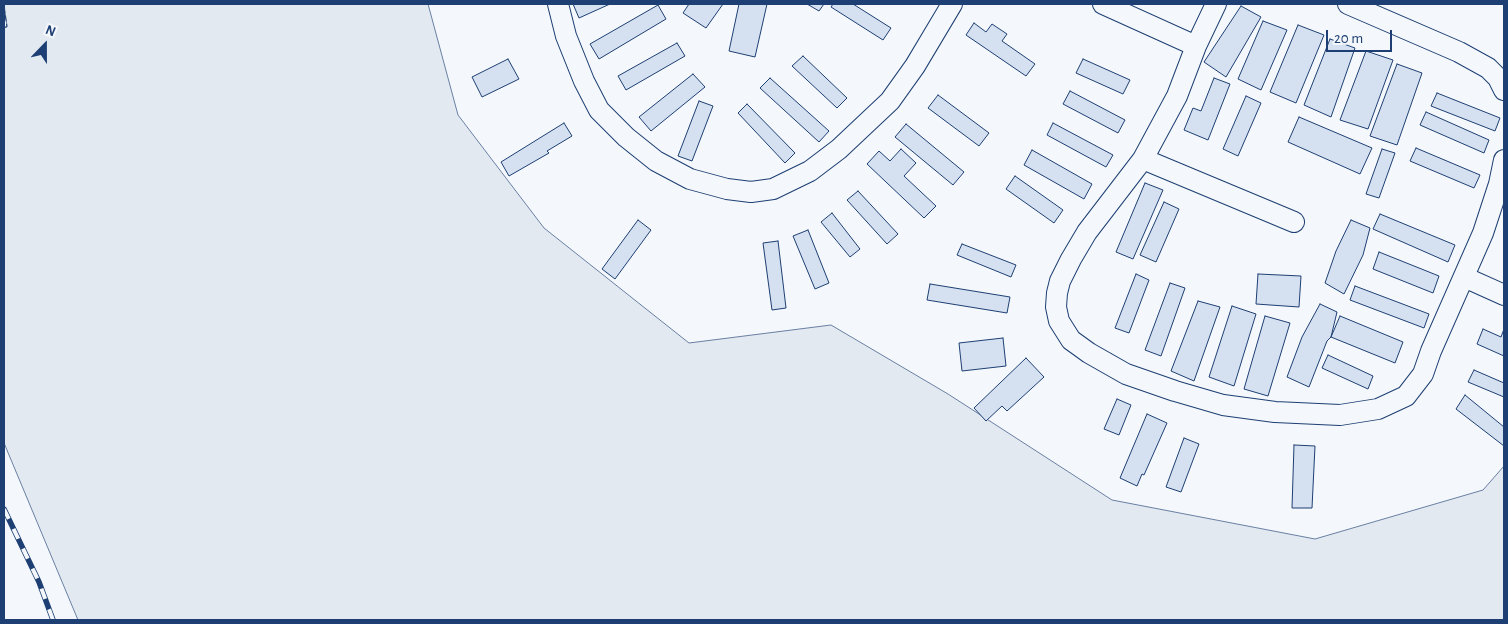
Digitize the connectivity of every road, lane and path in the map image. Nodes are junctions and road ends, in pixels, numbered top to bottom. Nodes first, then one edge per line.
1 (558, 4) edge
2 (952, 4) edge
3 (1103, 4) edge
4 (1216, 4) edge
5 (1348, 4) edge
6 (1196, 46) junction
7 (1504, 90) edge
8 (1143, 159) junction
9 (1504, 160) edge
10 (1294, 222) dead end
11 (1464, 277) junction
12 (1504, 295) edge

1 - 2 street
3 - 6 street
4 - 6 street
5 - 7 street
6 - 8 street
8 - 10 street
8 - 11 street
9 - 11 street
11 - 12 street

